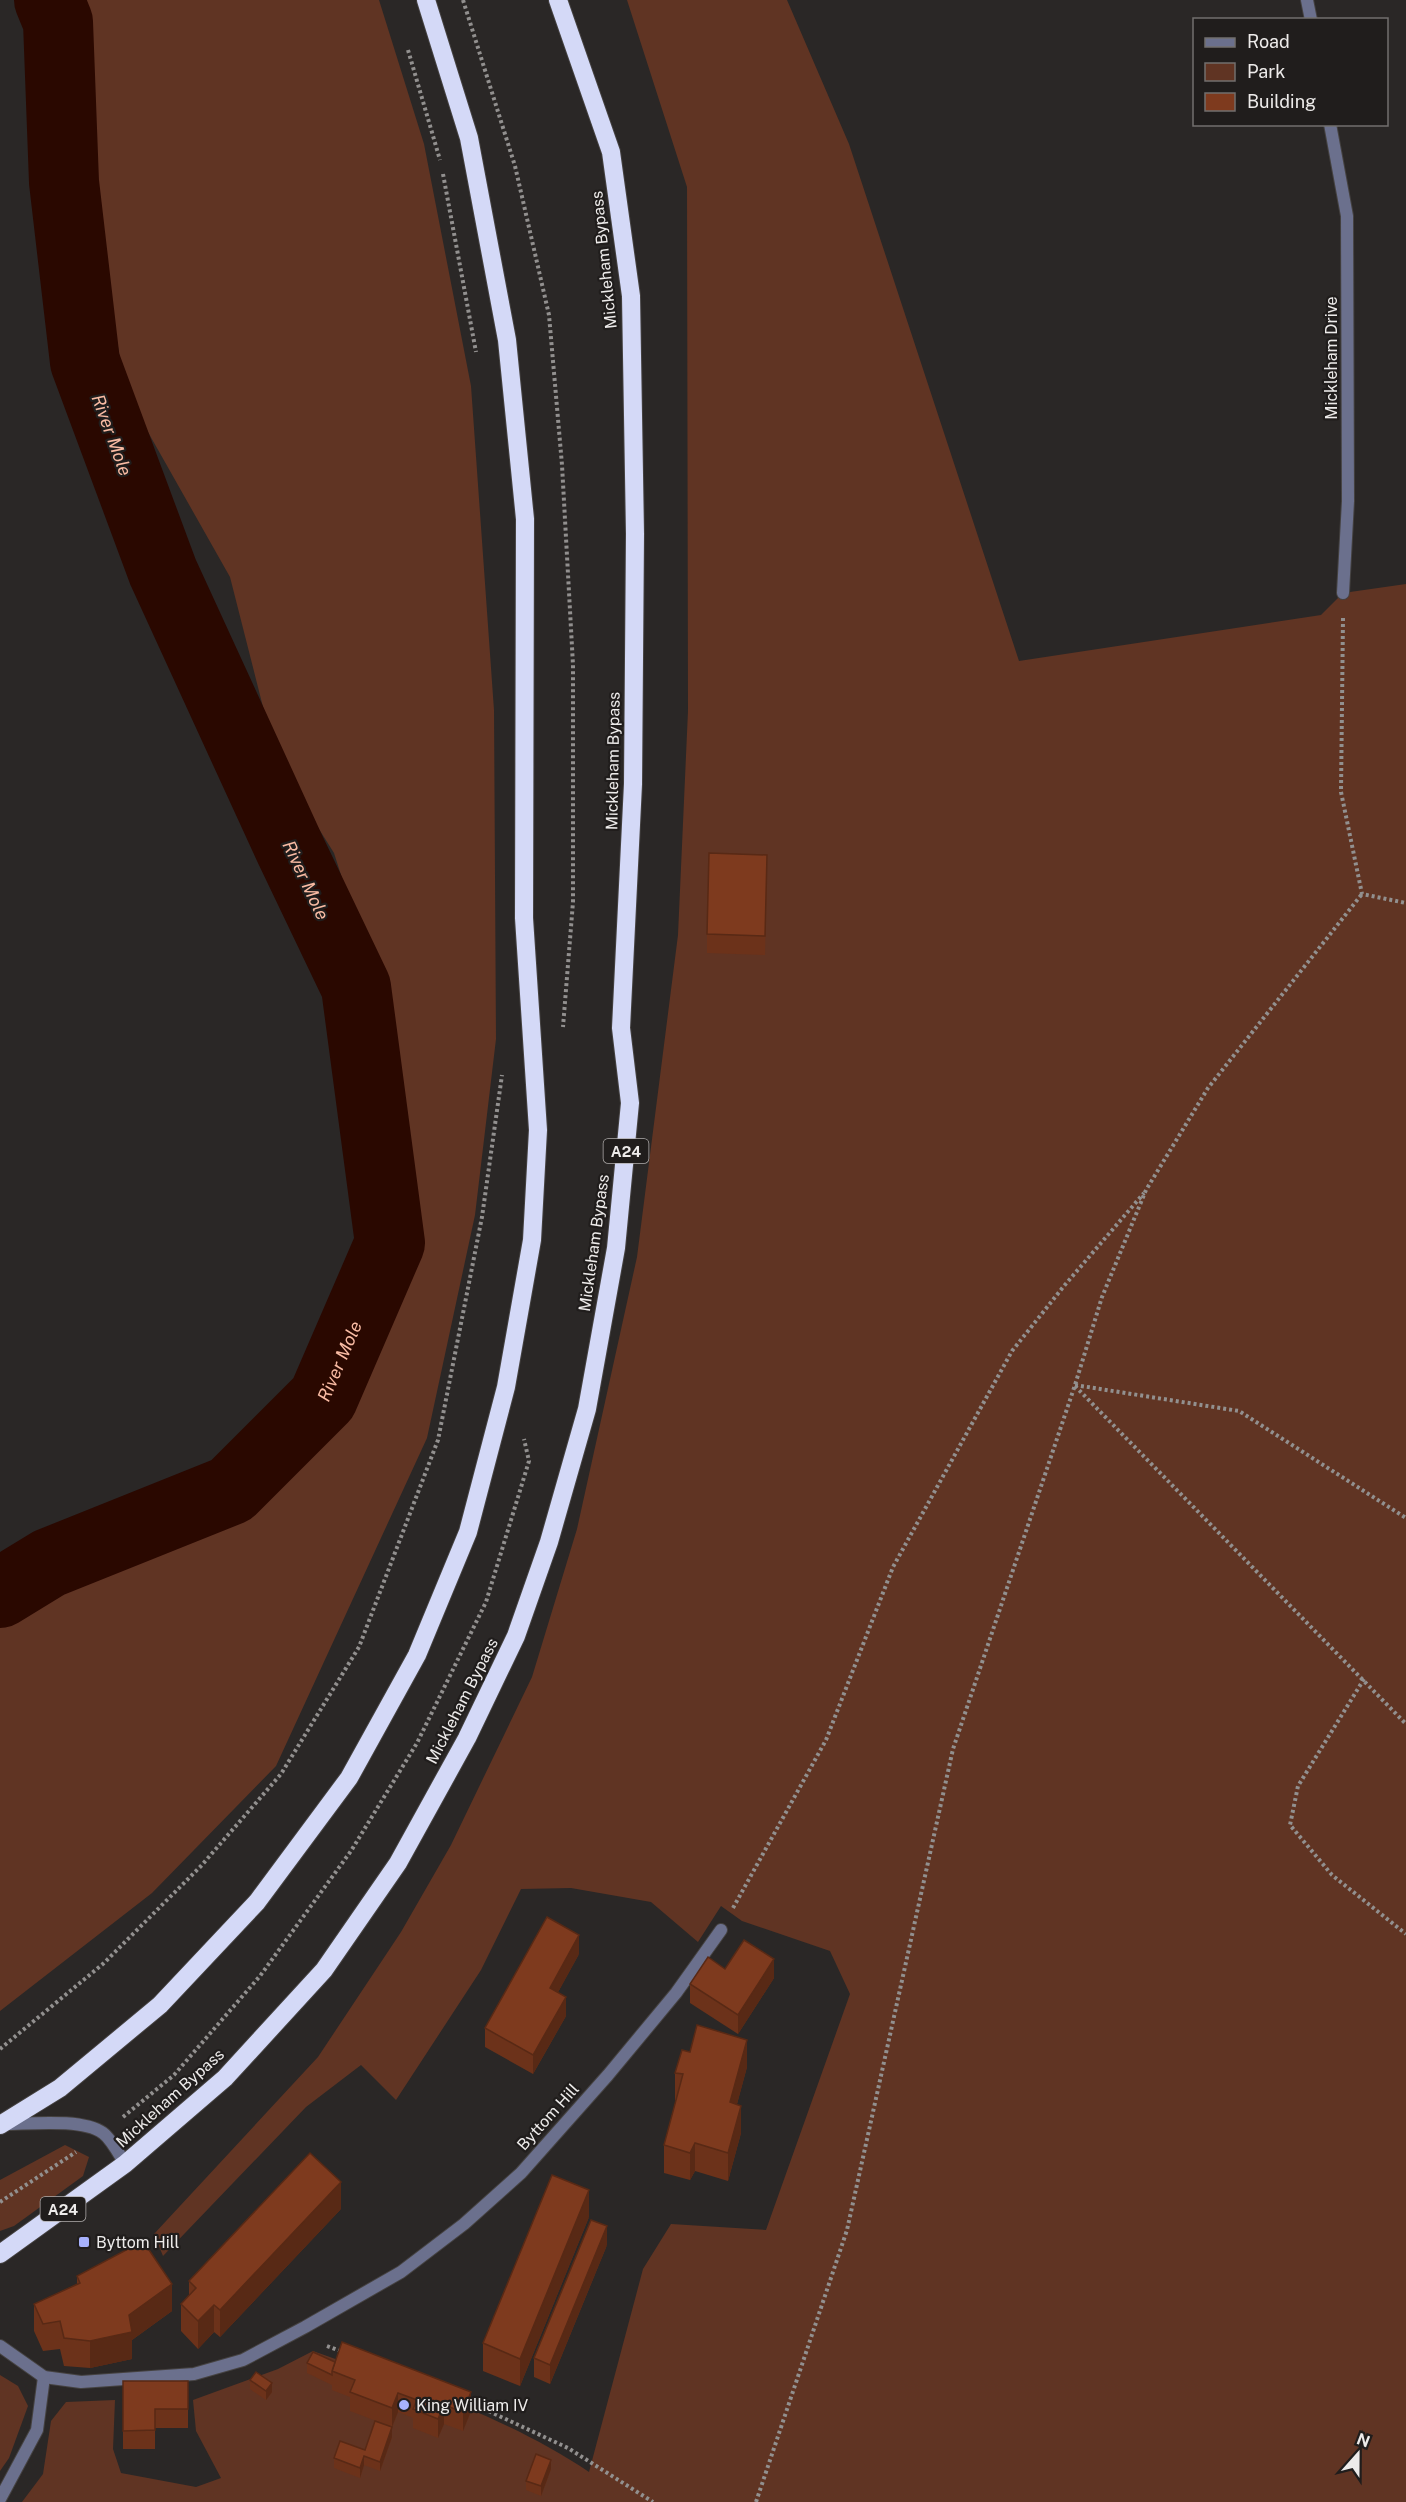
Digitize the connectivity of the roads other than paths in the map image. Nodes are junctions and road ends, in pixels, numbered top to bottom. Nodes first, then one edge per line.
1 (426, 0) edge
2 (558, 0) edge
3 (1307, 0) edge
4 (1311, 18) edge
5 (1330, 126) edge
6 (1343, 593) road end
7 (721, 1930) road end
8 (1, 2124) edge
9 (125, 2164) junction
10 (0, 2254) edge
11 (0, 2346) edge
12 (44, 2377) junction
13 (0, 2499) edge

1 - 8 highway
2 - 9 highway, Mickleham Bypass / A24
3 - 4 street
5 - 6 street, Mickleham Drive
7 - 12 street, Byttom Hill
8 - 9 street
9 - 10 highway, Mickleham Bypass / A24
11 - 12 street, Byttom Hill
12 - 13 street

